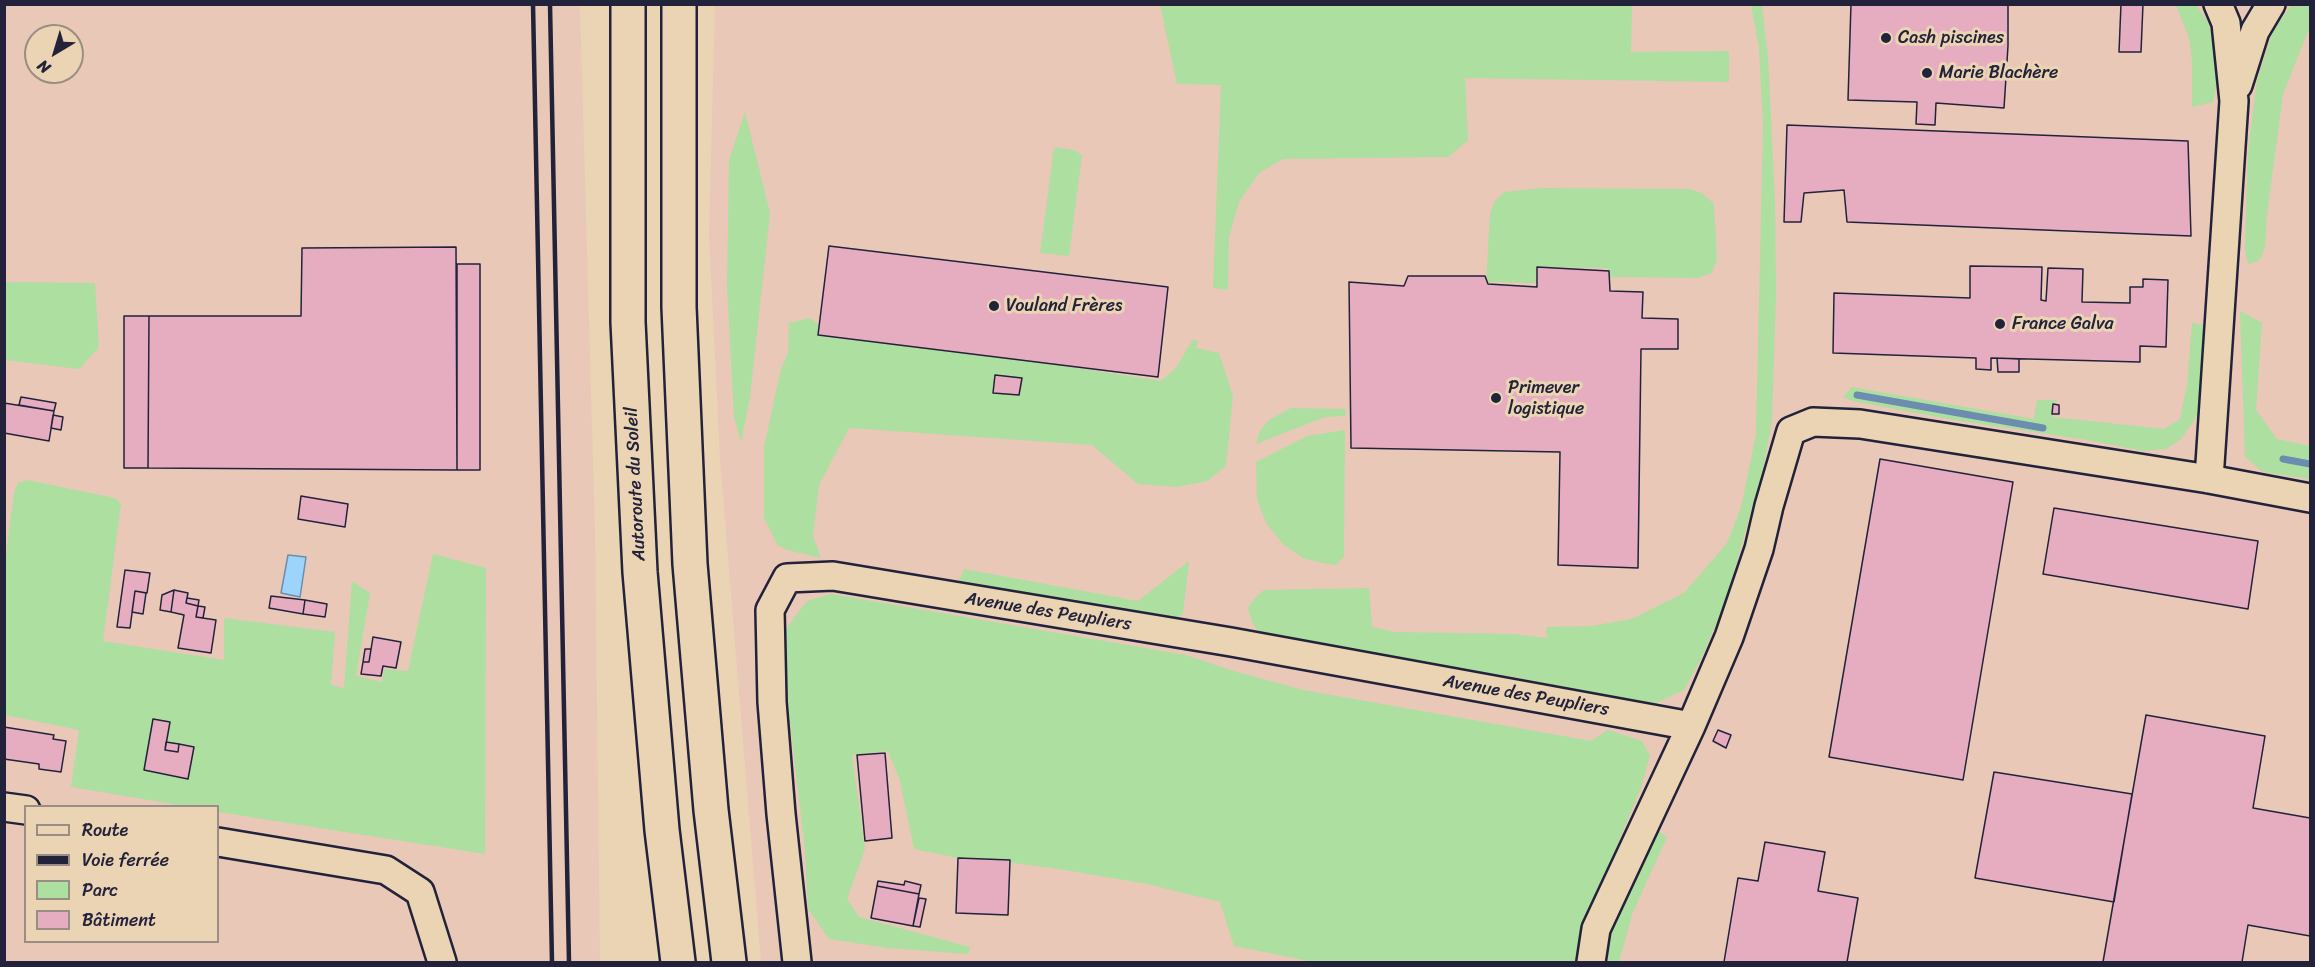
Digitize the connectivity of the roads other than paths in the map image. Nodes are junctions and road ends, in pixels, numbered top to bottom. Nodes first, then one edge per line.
1 (628, 4) edge
2 (679, 4) edge
3 (2218, 4) edge
4 (2271, 4) edge
5 (2234, 101) junction
6 (2209, 479) junction
7 (2310, 498) edge
8 (1691, 726) junction
9 (4, 807) edge
10 (24, 810) edge
11 (219, 842) edge
12 (442, 963) edge
13 (678, 963) edge
14 (729, 963) edge
15 (797, 963) edge
16 (1591, 963) edge

1 - 13 highway, Autoroute du Soleil
2 - 14 highway
3 - 5 street
4 - 5 street
5 - 6 street
6 - 7 street
6 - 8 street
8 - 15 street, Avenue des Peupliers
8 - 16 street
9 - 10 street
11 - 12 street

